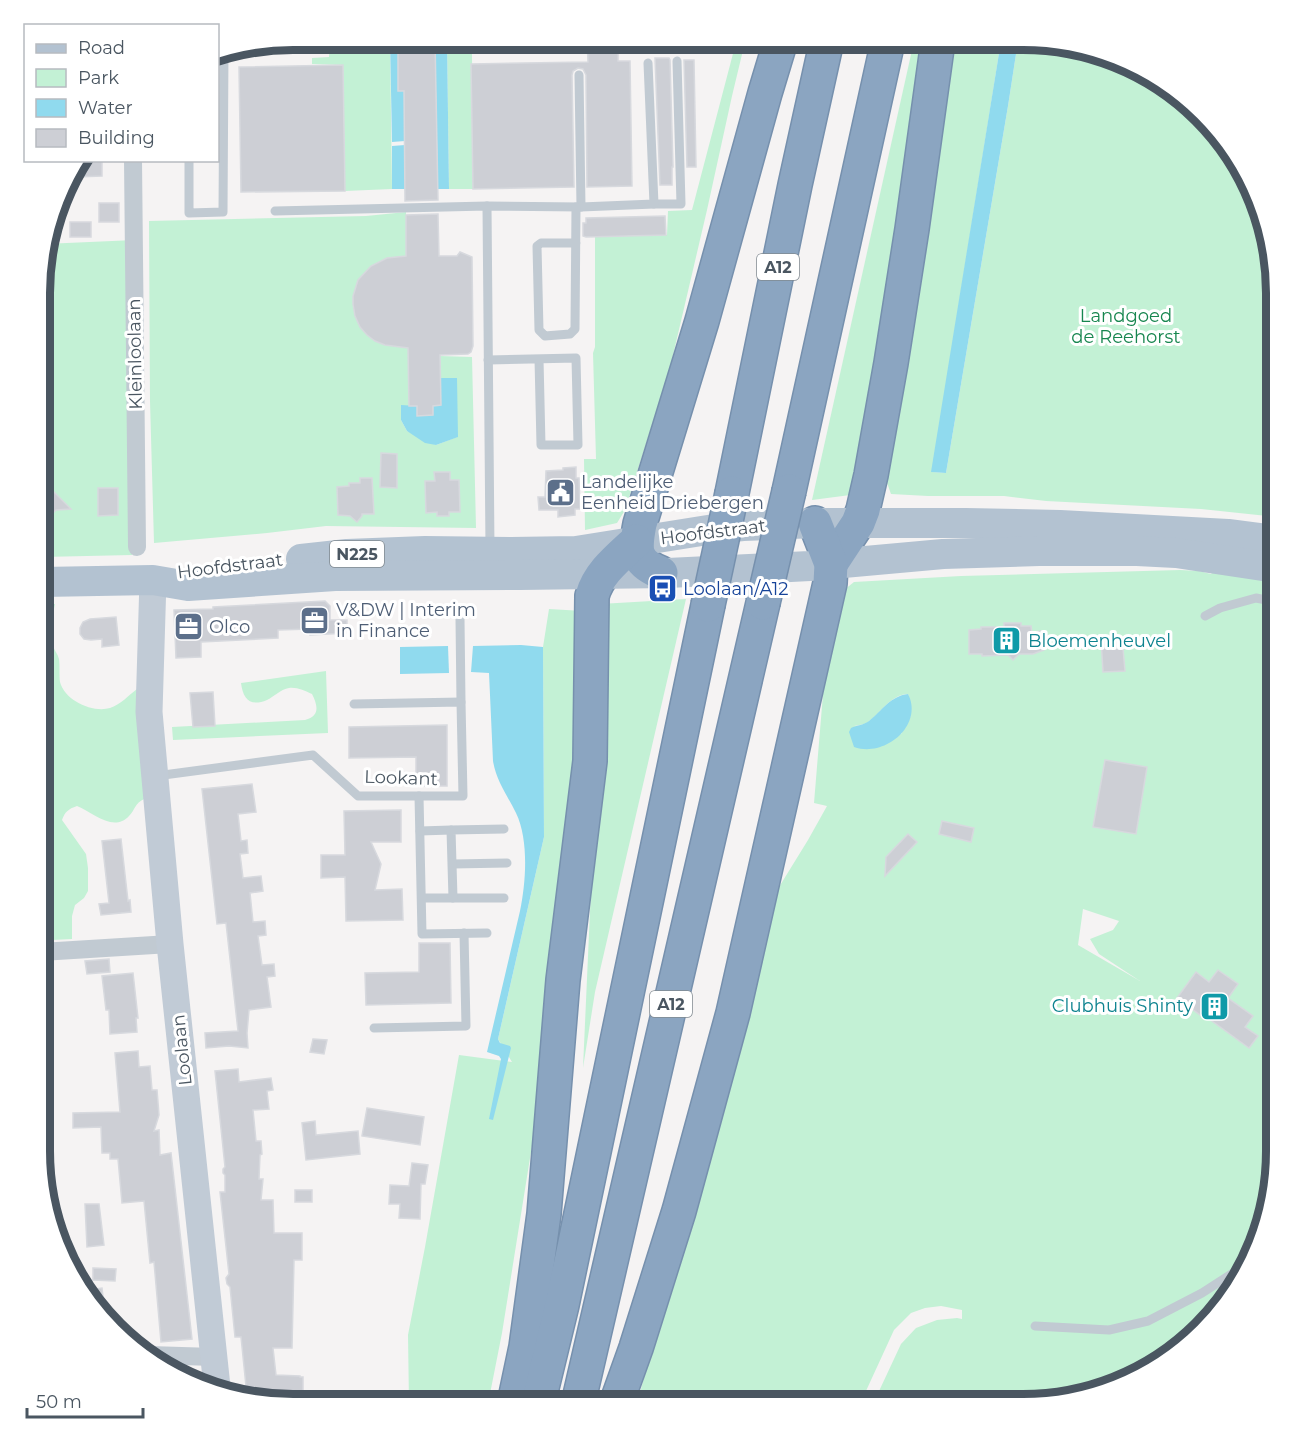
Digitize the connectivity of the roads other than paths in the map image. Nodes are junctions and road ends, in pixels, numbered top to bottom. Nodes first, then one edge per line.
1 (778, 50) edge
2 (825, 50) edge
3 (886, 50) edge
4 (937, 50) edge
5 (224, 60) edge
6 (677, 61) dead end
7 (648, 63) dead end
8 (579, 75) dead end
9 (133, 162) edge
10 (189, 162) edge
11 (654, 204) junction
12 (487, 206) junction
13 (579, 207) junction
14 (275, 211) dead end
15 (576, 243) junction
16 (539, 359) junction
17 (488, 360) junction
18 (815, 523) junction
19 (858, 523) junction
20 (1266, 539) edge
21 (636, 541) junction
22 (137, 547) dead end
23 (490, 564) junction
24 (831, 564) junction
25 (1266, 566) edge
26 (661, 573) junction
27 (144, 580) junction
28 (50, 582) edge
29 (593, 582) junction
30 (1266, 600) edge
31 (1205, 616) dead end
32 (460, 619) dead end
33 (461, 702) junction
34 (354, 704) dead end
35 (154, 777) junction
36 (419, 796) junction
37 (504, 829) dead end
38 (451, 830) junction
39 (420, 831) junction
40 (507, 862) dead end
41 (453, 864) junction
42 (422, 898) junction
43 (453, 898) junction
44 (504, 898) dead end
45 (464, 933) junction
46 (487, 933) dead end
47 (170, 944) junction
48 (50, 951) edge
49 (374, 1028) dead end
50 (1234, 1272) edge
51 (1035, 1326) dead end
52 (161, 1355) edge
53 (214, 1357) junction
54 (217, 1382) edge
55 (516, 1394) edge
56 (540, 1394) edge
57 (580, 1394) edge
58 (620, 1394) edge

1 - 21 highway
2 - 56 highway, A12, bridge
3 - 57 highway, A12, bridge
4 - 19 highway
5 - 10 lane
6 - 11 lane
7 - 11 lane
8 - 13 lane
9 - 22 street, Kleinloolaan
11 - 13 lane
12 - 13 lane
12 - 14 lane
12 - 17 lane
13 - 15 lane
15 - 15 lane
16 - 16 lane
16 - 17 lane
17 - 23 lane
18 - 19 main road, Hoofdstraat / N225
18 - 21 main road, Hoofdstraat / N225
18 - 24 highway
19 - 20 main road, Hoofdstraat
19 - 24 highway
21 - 23 main road, Hoofdstraat / N225
21 - 26 highway
21 - 29 highway
23 - 27 main road, Hoofdstraat / N225
23 - 29 main road, Hoofdstraat / N225
24 - 25 main road, Hoofdstraat
24 - 26 main road, Hoofdstraat / N225
24 - 58 highway
26 - 29 main road, Hoofdstraat / N225
27 - 28 main road, Hoofdstraat / N225
27 - 35 street, Loolaan
29 - 55 highway
30 - 31 lane
32 - 33 lane
33 - 34 lane
33 - 36 lane, Lookant
35 - 36 lane, Lookant
35 - 47 street, Loolaan
36 - 39 lane
37 - 38 lane
38 - 39 lane
38 - 41 lane
39 - 42 lane
40 - 41 lane
41 - 43 lane
42 - 43 lane
42 - 45 lane
43 - 44 lane
45 - 46 lane
45 - 49 lane
47 - 48 street
47 - 53 street, Loolaan
50 - 51 lane
52 - 53 street
53 - 54 street, Loolaan

